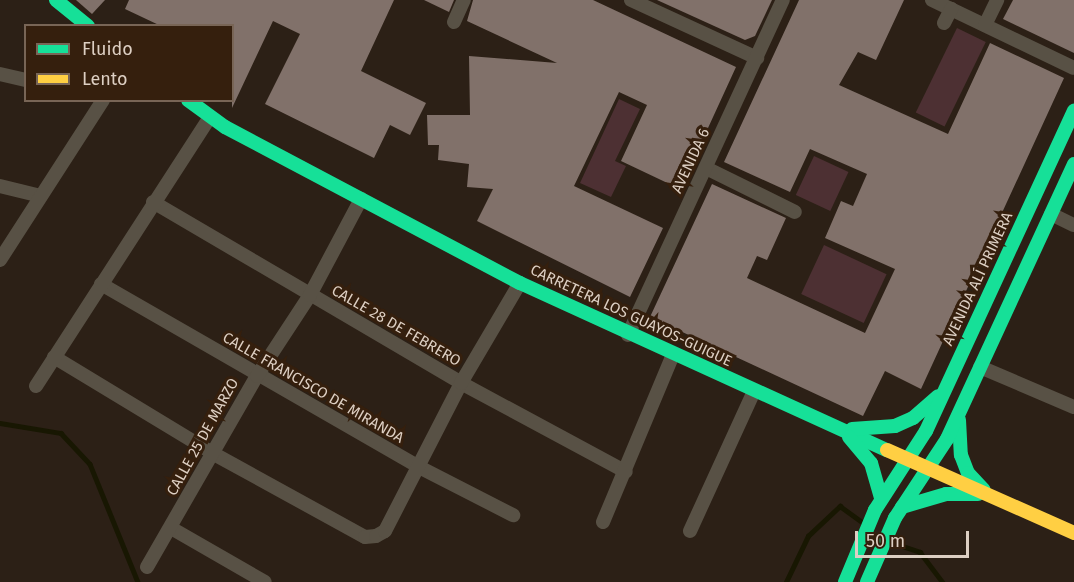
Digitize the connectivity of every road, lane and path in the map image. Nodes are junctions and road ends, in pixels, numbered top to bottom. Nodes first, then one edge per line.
1 (56, 0) edge
2 (464, 0) edge
3 (631, 0) edge
4 (783, 0) edge
5 (932, 0) edge
6 (997, 0) edge
7 (951, 9) junction
8 (454, 22) dead end
9 (944, 23) dead end
10 (86, 24) edge
11 (985, 26) junction
12 (757, 58) junction
13 (1074, 68) edge
14 (0, 74) edge
15 (24, 80) edge
16 (102, 102) edge
17 (191, 102) edge
18 (1074, 111) edge
19 (210, 117) junction
20 (1074, 164) edge
21 (706, 168) junction
22 (0, 186) edge
23 (41, 196) junction
24 (361, 199) junction
25 (153, 202) junction
26 (795, 212) dead end
27 (1051, 214) junction
28 (1074, 225) edge
29 (0, 260) edge
30 (520, 283) junction
31 (101, 284) junction
32 (310, 295) junction
33 (628, 335) junction
34 (673, 355) junction
35 (54, 357) junction
36 (980, 367) junction
37 (257, 376) junction
38 (461, 383) junction
39 (947, 385) junction
40 (36, 386) dead end
41 (754, 391) junction
42 (962, 407) junction
43 (1074, 407) edge
44 (837, 428) junction
45 (214, 454) junction
46 (906, 458) junction
47 (419, 467) junction
48 (931, 469) junction
49 (626, 472) junction
50 (988, 495) junction
51 (878, 505) junction
52 (898, 512) junction
53 (513, 515) dead end
54 (603, 522) dead end
55 (171, 528) junction
56 (690, 531) dead end
57 (1074, 533) edge
58 (147, 567) dead end
59 (265, 582) edge
60 (845, 582) edge
61 (867, 582) edge

1 - 10 main road
2 - 8 street
3 - 12 street
4 - 12 street, AVENIDA 6
5 - 7 street
6 - 11 street
7 - 9 street
7 - 11 street
11 - 13 street
12 - 21 street, AVENIDA 6
14 - 15 street
16 - 23 street
17 - 19 main road, CARRETERA LOS GUAYOS-GUIGUE
18 - 39 main road, AVENIDA ALÍ PRIMERA
19 - 24 main road, CARRETERA LOS GUAYOS-GUIGUE
19 - 25 street
20 - 27 main road
21 - 26 street
21 - 33 street, AVENIDA 6
22 - 23 street
23 - 29 street
24 - 30 main road, CARRETERA LOS GUAYOS-GUIGUE
24 - 32 street, CALLE 25 DE MARZO
25 - 31 street
25 - 32 street, CALLE 28 DE FEBRERO
27 - 28 street
27 - 36 main road
30 - 33 main road, CARRETERA LOS GUAYOS-GUIGUE
30 - 38 street
31 - 35 street
31 - 37 street, CALLE FRANCISCO DE MIRANDA
32 - 37 street, CALLE 25 DE MARZO
32 - 38 street, CALLE 28 DE FEBRERO
33 - 34 main road, CARRETERA LOS GUAYOS-GUIGUE
34 - 41 main road, CARRETERA LOS GUAYOS-GUIGUE
34 - 49 street
35 - 40 street
35 - 45 street
36 - 42 main road
36 - 43 street
37 - 45 street, CALLE 25 DE MARZO
37 - 47 street, CALLE FRANCISCO DE MIRANDA
38 - 47 street
38 - 49 street, CALLE 28 DE FEBRERO
39 - 44 main road
39 - 46 main road, AVENIDA ALÍ PRIMERA
41 - 44 main road, CARRETERA LOS GUAYOS-GUIGUE
41 - 56 street
42 - 48 main road
42 - 50 main road
44 - 46 main road, CARRETERA LOS GUAYOS-GUIGUE
44 - 51 main road
45 - 47 street
45 - 55 street, CALLE 25 DE MARZO
46 - 48 main road, CARRETERA LOS GUAYOS-GUIGUE
46 - 51 main road, AVENIDA ALÍ PRIMERA
47 - 53 street, CALLE FRANCISCO DE MIRANDA
48 - 50 main road, CARRETERA LOS GUAYOS-GUIGUE
48 - 52 main road
49 - 54 street
50 - 52 main road
50 - 57 main road, CARRETERA LOS GUAYOS-GUIGUE
51 - 60 main road, AVENIDA ALÍ PRIMERA
52 - 61 main road
55 - 58 street, CALLE 25 DE MARZO
55 - 59 street

